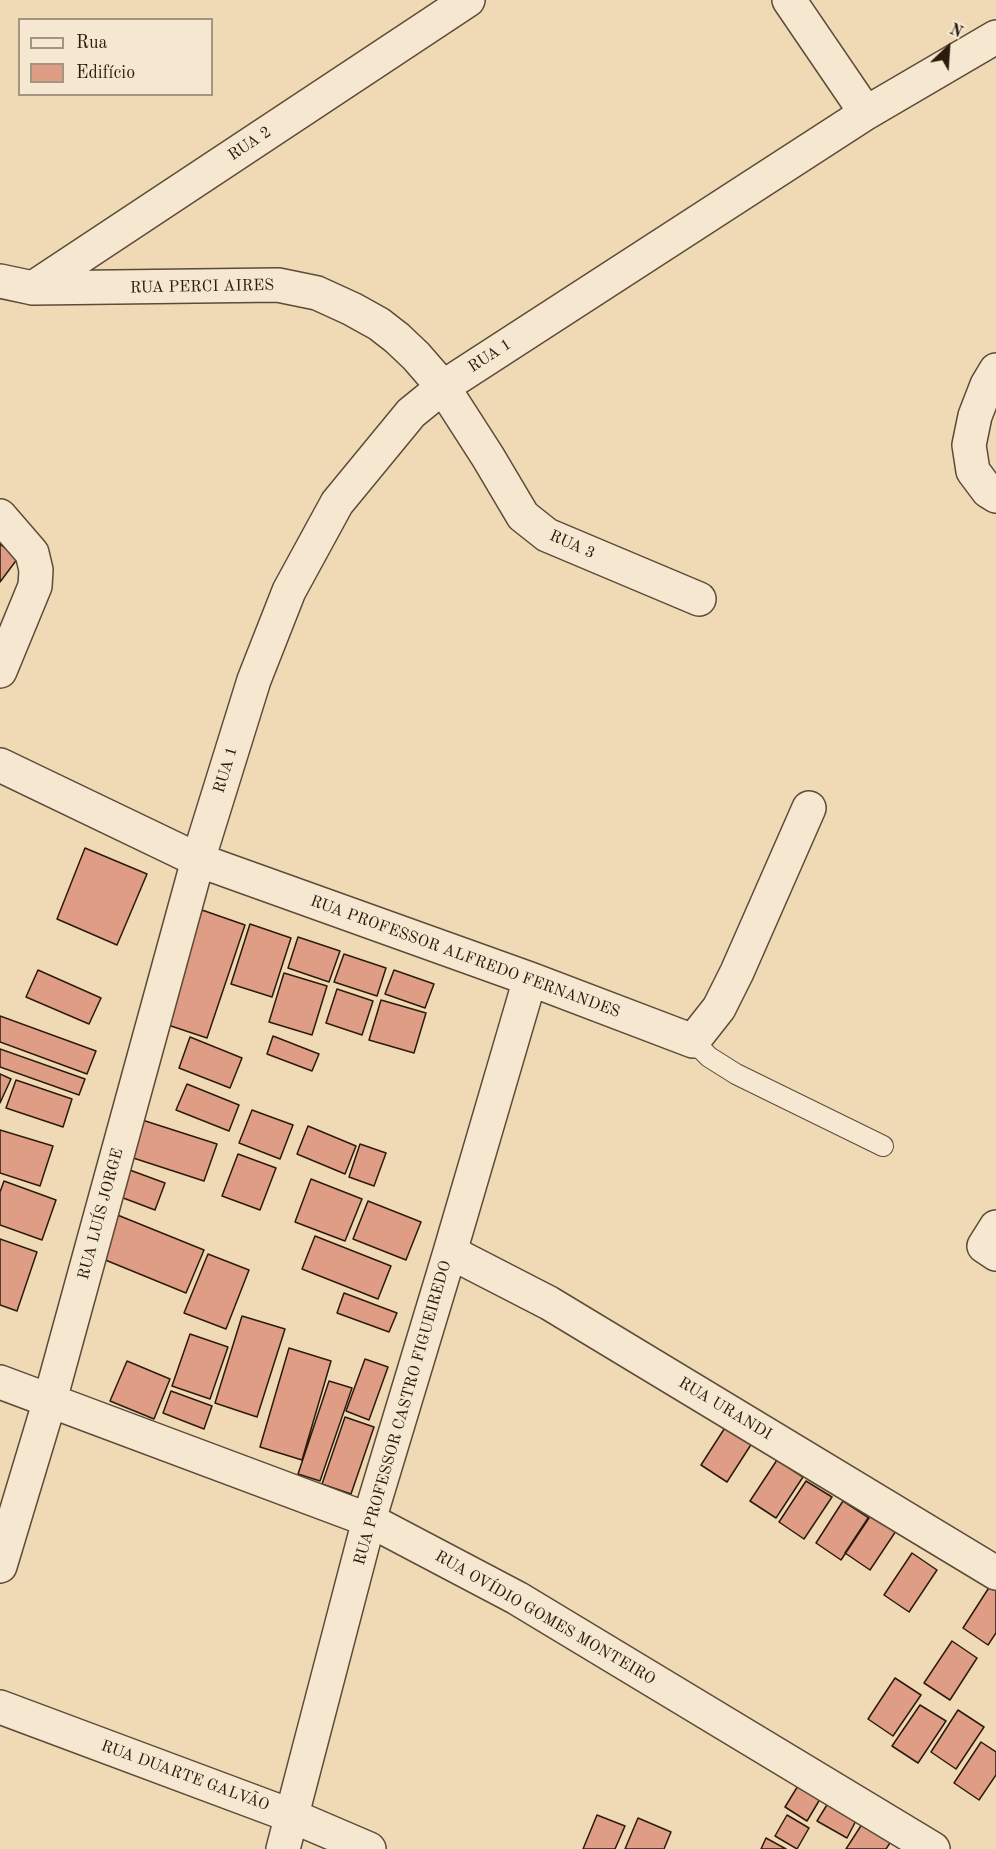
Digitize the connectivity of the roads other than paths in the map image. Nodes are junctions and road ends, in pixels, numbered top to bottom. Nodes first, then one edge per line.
1 (468, 0) edge
2 (789, 0) edge
3 (996, 37) edge
4 (866, 113) junction
5 (0, 281) edge
6 (33, 288) junction
7 (996, 370) edge
8 (442, 387) junction
9 (996, 495) edge
10 (0, 516) edge
11 (699, 599) dead end
12 (0, 671) edge
13 (0, 765) edge
14 (809, 808) dead end
15 (198, 860) junction
16 (530, 979) junction
17 (693, 1041) junction
18 (883, 1146) dead end
19 (996, 1227) edge
20 (450, 1252) junction
21 (996, 1254) edge
22 (0, 1382) edge
23 (50, 1401) junction
24 (369, 1520) junction
25 (0, 1566) edge
26 (996, 1573) edge
27 (0, 1707) edge
28 (292, 1816) junction
29 (283, 1849) edge
30 (369, 1849) edge
31 (933, 1849) edge

1 - 6 street, RUA 2
2 - 4 street
3 - 4 street, RUA 1
4 - 8 street, RUA 1
5 - 6 street, RUA PERCI AIRES
6 - 8 street, RUA PERCI AIRES
7 - 9 street
8 - 11 street, RUA 3
8 - 15 street, RUA 1
10 - 12 street
13 - 15 street, RUA PROFESSOR ALFREDO FERNANDES
14 - 17 street
15 - 16 street, RUA PROFESSOR ALFREDO FERNANDES
15 - 23 street, RUA LUÍS JORGE
16 - 17 street, RUA PROFESSOR ALFREDO FERNANDES
16 - 20 street, RUA PROFESSOR CASTRO FIGUEIREDO
17 - 18 lane
19 - 21 street
20 - 24 street, RUA PROFESSOR CASTRO FIGUEIREDO
20 - 26 street, RUA URANDI
22 - 23 street, RUA OVÍDIO GOMES MONTEIRO
23 - 24 street, RUA OVÍDIO GOMES MONTEIRO
23 - 25 street, RUA LUÍS JORGE
24 - 28 street, RUA PROFESSOR CASTRO FIGUEIREDO
24 - 31 street, RUA OVÍDIO GOMES MONTEIRO
27 - 28 street, RUA DUARTE GALVÃO
28 - 29 street, RUA PROFESSOR CASTRO FIGUEIREDO
28 - 30 street, RUA DUARTE GALVÃO

